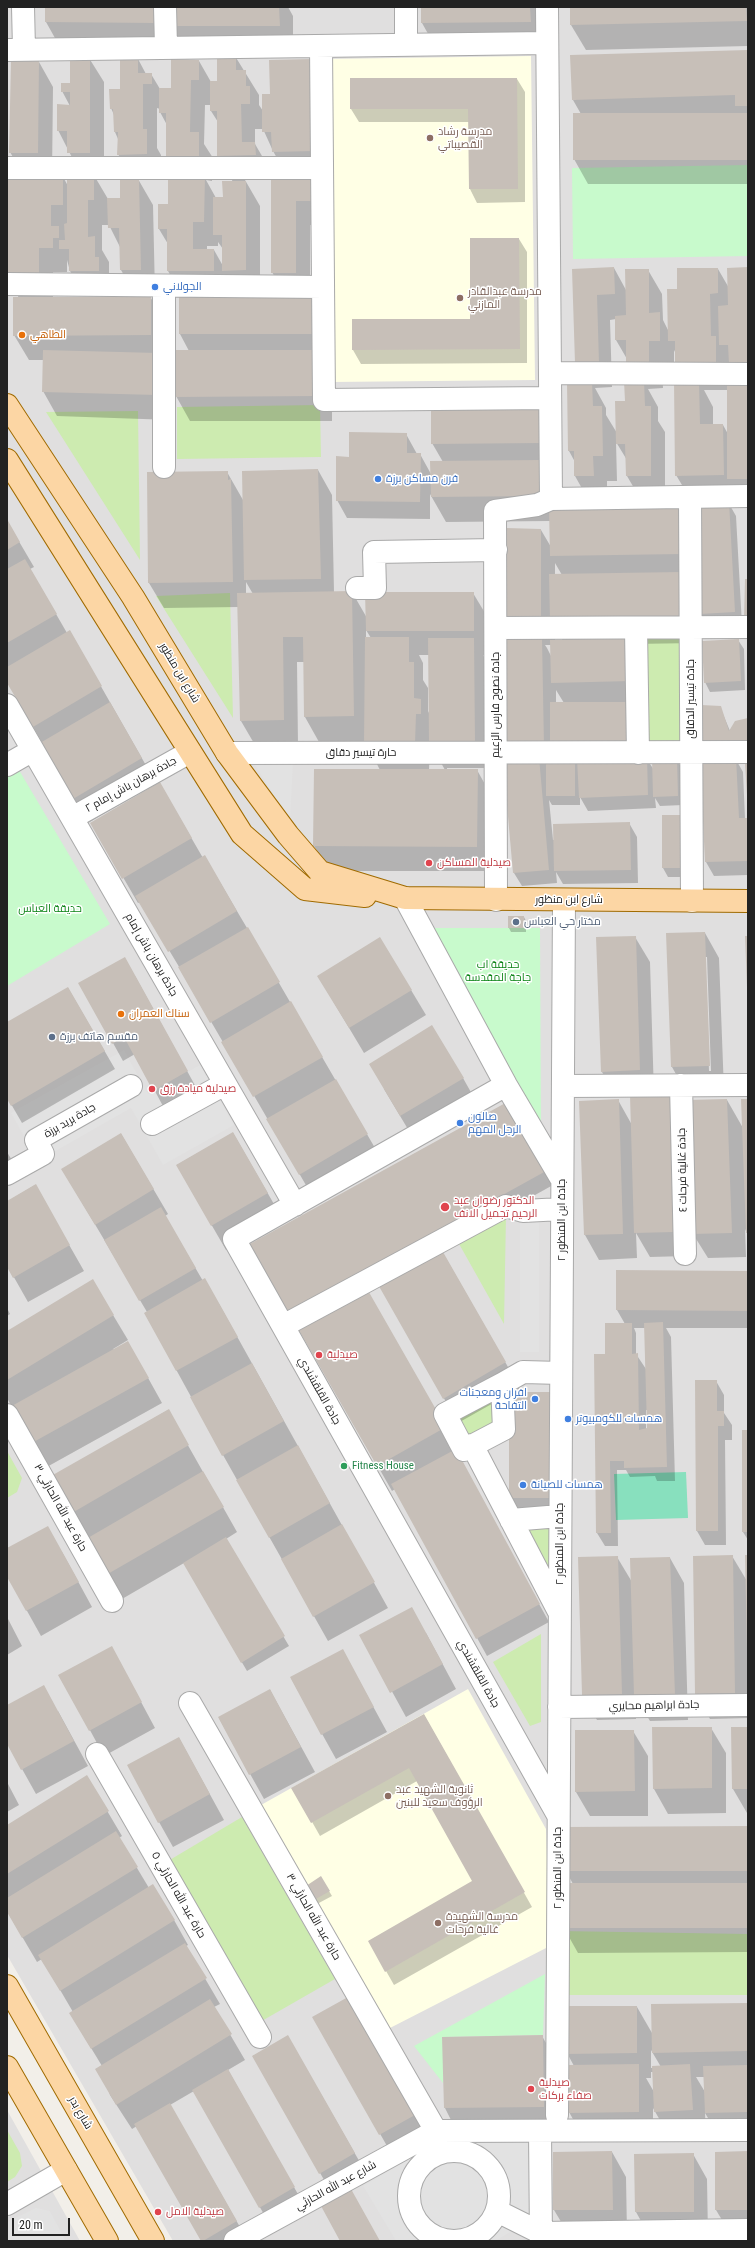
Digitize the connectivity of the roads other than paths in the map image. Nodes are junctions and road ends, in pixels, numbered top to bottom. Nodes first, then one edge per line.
1 (23, 7) edge
2 (166, 7) edge
3 (406, 7) edge
4 (547, 7) edge
5 (547, 43) junction
6 (406, 45) junction
7 (321, 46) junction
8 (166, 48) junction
9 (15, 49) edge
10 (7, 168) edge
11 (322, 168) junction
12 (7, 284) edge
13 (164, 286) junction
14 (323, 287) junction
15 (550, 373) junction
16 (748, 374) edge
17 (550, 398) junction
18 (7, 405) edge
19 (7, 460) edge
20 (164, 467) dead end
21 (748, 496) edge
22 (690, 497) junction
23 (551, 499) junction
24 (496, 550) junction
25 (357, 588) dead end
26 (748, 627) edge
27 (496, 628) junction
28 (636, 629) junction
29 (691, 629) junction
30 (7, 705) edge
31 (33, 750) junction
32 (190, 752) junction
33 (638, 752) junction
34 (691, 752) junction
35 (748, 752) edge
36 (227, 753) junction
37 (496, 753) junction
38 (7, 765) edge
39 (72, 818) junction
40 (398, 896) junction
41 (496, 900) junction
42 (564, 900) junction
43 (692, 901) junction
44 (748, 901) edge
45 (225, 1084) junction
46 (506, 1085) junction
47 (681, 1085) junction
48 (748, 1085) edge
49 (131, 1086) dead end
50 (563, 1086) junction
51 (152, 1124) dead end
52 (7, 1174) edge
53 (562, 1181) junction
54 (295, 1205) junction
55 (562, 1209) junction
56 (685, 1254) dead end
57 (283, 1326) junction
58 (561, 1373) junction
59 (502, 1384) junction
60 (7, 1415) edge
61 (472, 1445) junction
62 (560, 1516) junction
63 (511, 1520) junction
64 (112, 1601) dead end
65 (560, 1613) junction
66 (190, 1703) dead end
67 (748, 1705) edge
68 (559, 1707) junction
69 (97, 1754) dead end
70 (559, 1816) junction
71 (7, 1986) edge
72 (260, 2037) dead end
73 (7, 2066) edge
74 (557, 2115) dead end
75 (540, 2130) junction
76 (748, 2130) edge
77 (436, 2131) junction
78 (440, 2152) junction
79 (66, 2170) junction
80 (7, 2204) edge
81 (498, 2211) junction
82 (748, 2230) edge
83 (633, 2236) edge
84 (701, 2236) edge
85 (541, 2237) edge
86 (434, 2239) edge
87 (107, 2241) edge
88 (153, 2241) edge
89 (235, 2241) edge

1 - 9 street
2 - 8 street
3 - 6 street
4 - 5 street
5 - 6 street
5 - 15 street
6 - 7 street
7 - 8 street
7 - 11 street
8 - 9 street
10 - 11 street
11 - 14 street
12 - 13 street
13 - 14 street
13 - 20 street
14 - 17 street
15 - 16 street
15 - 17 street
17 - 23 street
18 - 36 main road, شارع ابن منظور
19 - 32 main road, شارع ابن منظور
21 - 22 street
22 - 23 street
22 - 29 street, جادة تيسير الدقاق
23 - 24 street, جادة نصوح فارس الزعيم
24 - 25 street
24 - 27 street, جادة نصوح فارس الزعيم
26 - 29 street
27 - 28 street
27 - 37 street, جادة نصوح فارس الزعيم
28 - 29 street
28 - 33 street
29 - 34 street, جادة تيسير الدقاق
30 - 31 street, جادة برهان باش إمام
31 - 38 street
31 - 39 street, جادة برهان باش إمام
32 - 39 street, جادة برهان باش إمام ٢
32 - 40 main road, شارع ابن منظور
33 - 34 street, حارة تيسير دقاق
33 - 37 street, حارة تيسير دقاق
34 - 35 street, حارة تيسير دقاق
34 - 43 street, جادة تيسير الدقاق
36 - 37 street, حارة تيسير دقاق
36 - 40 main road, شارع ابن منظور
37 - 41 street, جادة نصوح فارس الزعيم
39 - 45 street, جادة برهان باش إمام
40 - 41 main road, شارع ابن منظور
40 - 46 street
41 - 42 main road, شارع ابن منظور
42 - 43 main road, شارع ابن منظور
42 - 50 street, جادة ابن المنظور ٢
43 - 44 main road, شارع ابن منظور
45 - 51 street
45 - 54 street, جادة برهان باش إمام
46 - 53 street
46 - 54 street, جادة القلقشندي
47 - 48 street
47 - 50 street
47 - 56 street, جادة غالية فرحات ٤
49 - 52 street, جادة بريد برزة
50 - 53 street, جادة ابن المنظور ٢
53 - 55 street, جادة ابن المنظور ٢
54 - 57 street, جادة القلقشندي
55 - 57 street
55 - 58 street, جادة ابن المنظور ٢
57 - 70 street, جادة القلقشندي
58 - 59 street
58 - 62 street, جادة ابن المنظور ٢
59 - 61 street
59 - 61 street
60 - 64 street, حارة عبد الله الحارثي ٣
61 - 63 street
62 - 63 street
62 - 65 street, جادة ابن المنظور ٢
63 - 65 street
65 - 68 street, جادة ابن المنظور ٢
66 - 77 street, حارة عبد الله الحارثي ٣
67 - 68 street, جادة ابراهيم محايري
68 - 70 street, جادة ابن المنظور ٢
69 - 72 street, حارة عبد الله الحارثي ٥
70 - 74 street, جادة ابن المنظور ٢
71 - 88 main road, شارع بدر
73 - 79 main road
75 - 76 street
75 - 77 street
75 - 85 street
77 - 78 street, حارة عبد الله الحارثي ٣
77 - 89 street, شارع عبد الله الحارثي
78 - 81 street
78 - 86 street
79 - 80 street
79 - 87 main road
81 - 85 street
81 - 86 street
82 - 84 street
83 - 84 street
83 - 85 street

